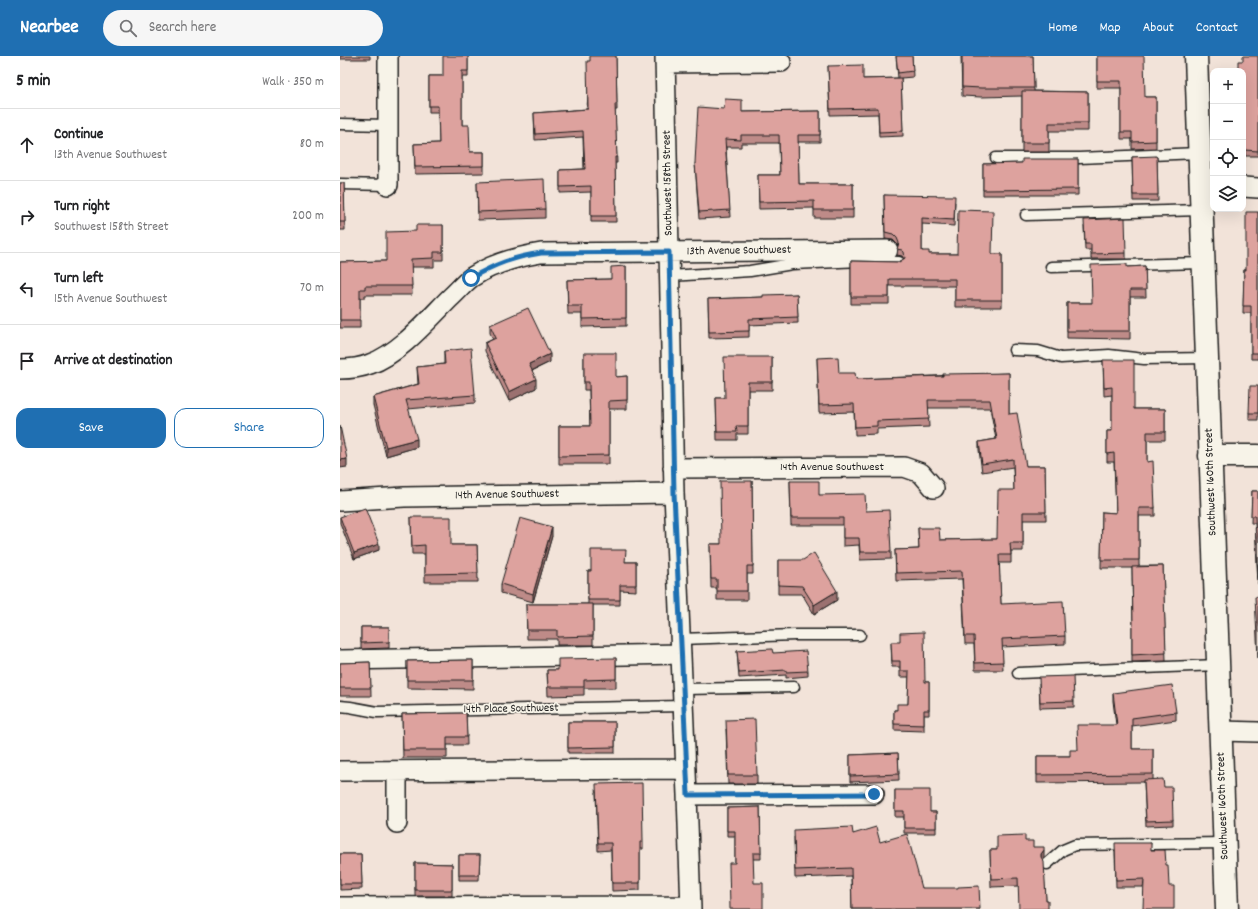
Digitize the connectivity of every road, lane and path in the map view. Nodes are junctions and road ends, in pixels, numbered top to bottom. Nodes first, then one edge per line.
1 (388, 56) edge
2 (1196, 56) edge
3 (665, 59) edge
4 (782, 62) dead end
5 (340, 124) edge
6 (388, 125) junction
7 (1199, 153) junction
8 (996, 158) dead end
9 (340, 184) edge
10 (388, 185) joint
11 (1207, 186) edge
12 (1246, 187) edge
13 (1258, 188) edge
14 (1201, 210) junction
15 (1026, 214) dead end
16 (669, 252) junction
17 (894, 256) joint
18 (1203, 263) junction
19 (1051, 267) dead end
20 (670, 276) junction
21 (1014, 350) dead end
22 (1207, 358) junction
23 (340, 369) edge
24 (1210, 456) junction
25 (1258, 456) edge
26 (673, 468) junction
27 (934, 488) dead end
28 (674, 493) junction
29 (340, 501) edge
30 (860, 635) dead end
31 (681, 647) junction
32 (340, 660) edge
33 (1218, 665) junction
34 (1018, 673) dead end
35 (794, 687) dead end
36 (683, 697) junction
37 (340, 706) edge
38 (1221, 731) junction
39 (1258, 732) edge
40 (686, 769) junction
41 (340, 771) edge
42 (397, 771) junction
43 (874, 794) dead end
44 (688, 795) junction
45 (397, 823) dead end
46 (1224, 843) junction
47 (1047, 864) dead end
48 (340, 907) edge
49 (691, 907) edge
50 (1226, 909) edge

1 - 6 street
2 - 7 street, Southwest 160th Street
3 - 4 street
3 - 16 street, Southwest 158th Street
5 - 6 lane
6 - 10 street
7 - 8 lane
7 - 11 street, Southwest 160th Street
9 - 10 lane
11 - 14 street, Southwest 160th Street
12 - 13 street
14 - 15 lane
14 - 18 street, Southwest 160th Street
16 - 17 street, 13th Avenue Southwest
16 - 20 street, Southwest 158th Street
16 - 23 street, 13th Avenue Southwest
17 - 20 lane
18 - 19 lane
18 - 22 street, Southwest 160th Street
20 - 26 street, Southwest 158th Street
21 - 22 lane
22 - 24 street, Southwest 160th Street
24 - 25 street
24 - 33 street, Southwest 160th Street
26 - 27 street, 14th Avenue Southwest
26 - 28 street, Southwest 158th Street
28 - 29 street, 14th Avenue Southwest
28 - 31 street, Southwest 158th Street
30 - 31 lane
31 - 32 street
31 - 36 street, Southwest 158th Street
33 - 34 lane
33 - 38 street, Southwest 160th Street
35 - 36 lane, 14th Place Southwest
36 - 37 lane, 14th Place Southwest
36 - 40 street, Southwest 158th Street
38 - 39 street
38 - 46 street, Southwest 160th Street
40 - 42 street
40 - 44 street, Southwest 158th Street
41 - 42 street
42 - 45 street
43 - 44 street
44 - 49 street, Southwest 158th Street
46 - 47 lane
46 - 50 street, Southwest 160th Street
48 - 49 street

